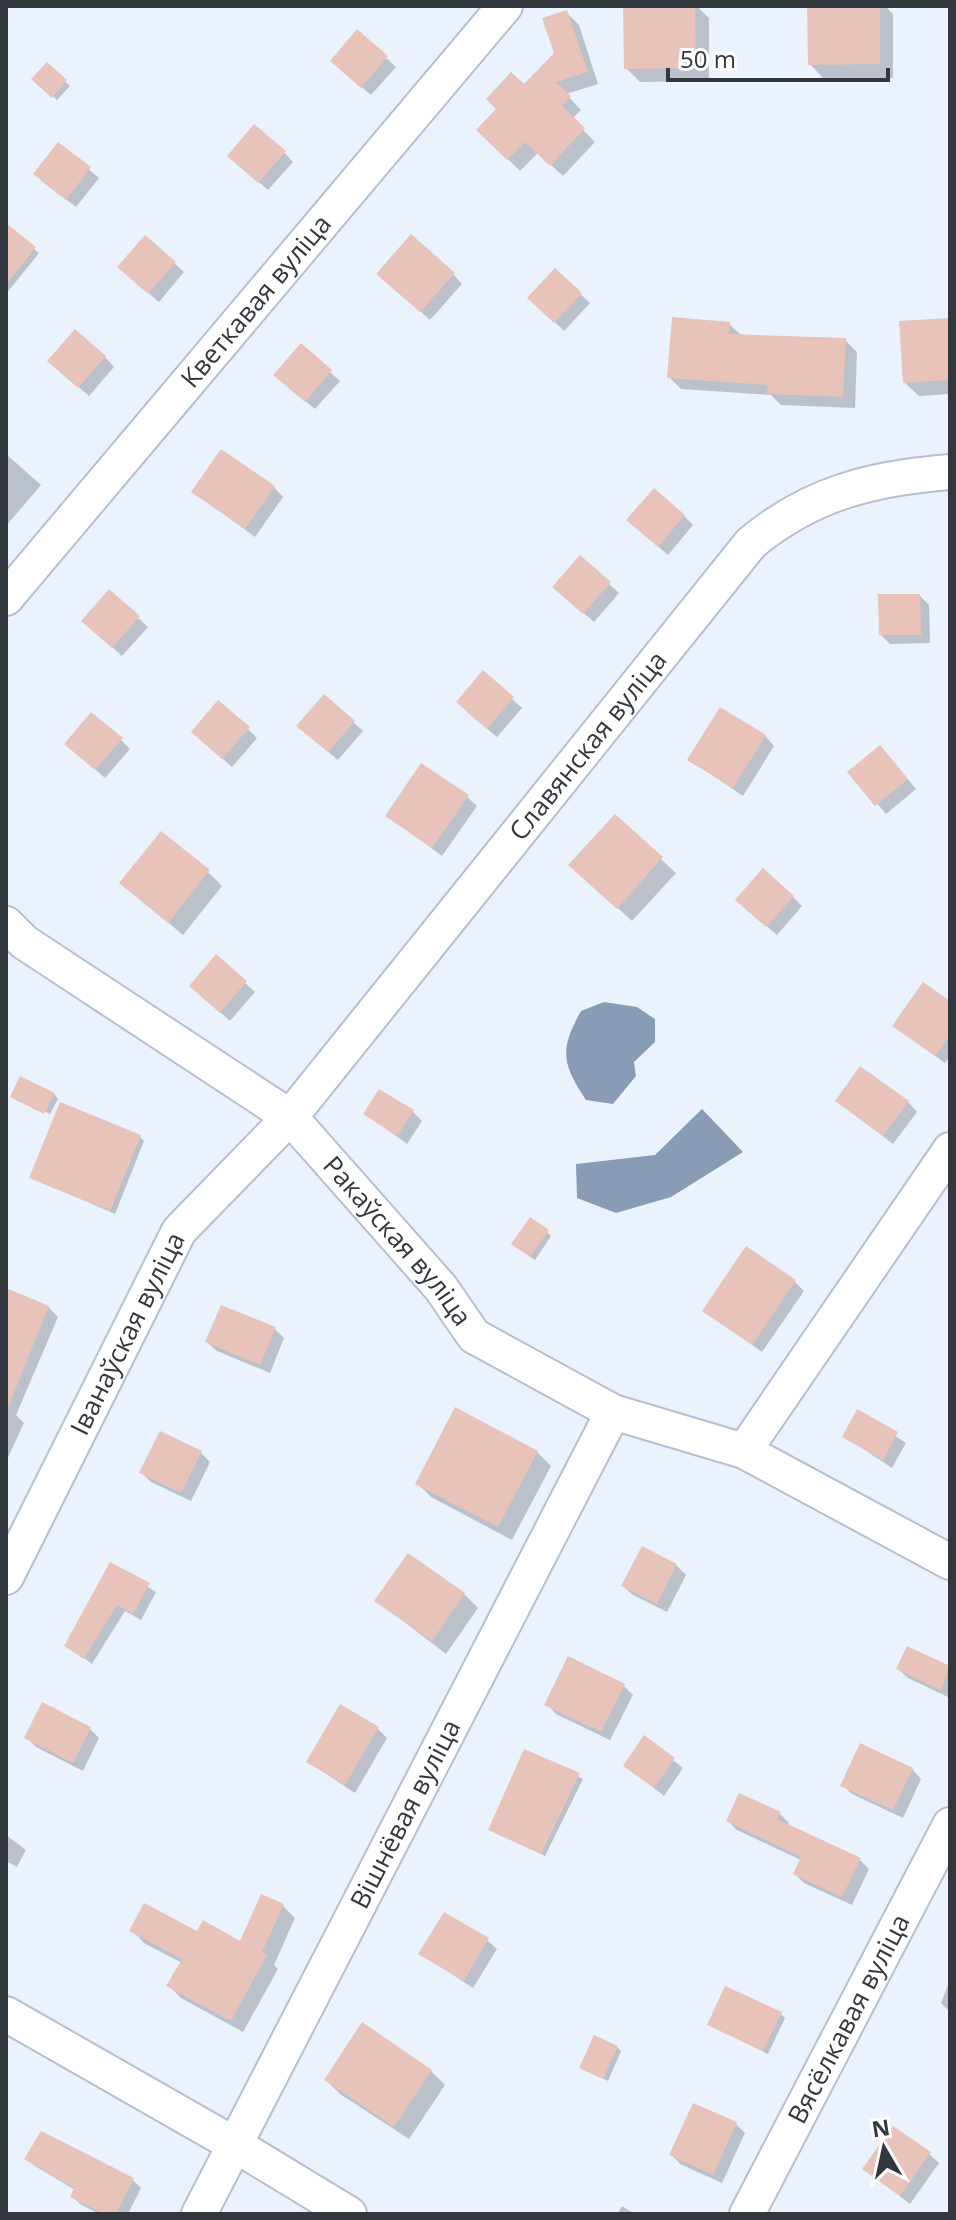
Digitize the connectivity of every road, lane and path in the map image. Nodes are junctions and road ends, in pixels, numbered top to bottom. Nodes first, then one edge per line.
1 (505, 6) edge
2 (950, 472) edge
3 (6, 598) edge
4 (6, 924) edge
5 (290, 1117) junction
6 (950, 1150) edge
7 (613, 1412) junction
8 (744, 1451) junction
9 (950, 1562) edge
10 (6, 1577) edge
11 (950, 1825) edge
12 (6, 2014) edge
13 (237, 2146) junction
14 (199, 2214) edge
15 (349, 2214) edge
16 (747, 2214) edge

1 - 3 street, Кветкавая вуліца
2 - 5 street, Славянская вуліца
4 - 5 street, Ракаўская вуліца
5 - 7 street, Ракаўская вуліца
5 - 10 street, Іванаўская вуліца
6 - 8 street
7 - 8 street, Ракаўская вуліца
7 - 13 street, Вішнёвая вуліца
8 - 9 street, Ракаўская вуліца
11 - 16 street, Вясёлкавая вуліца
12 - 13 street
13 - 14 street, Вішнёвая вуліца
13 - 15 street

